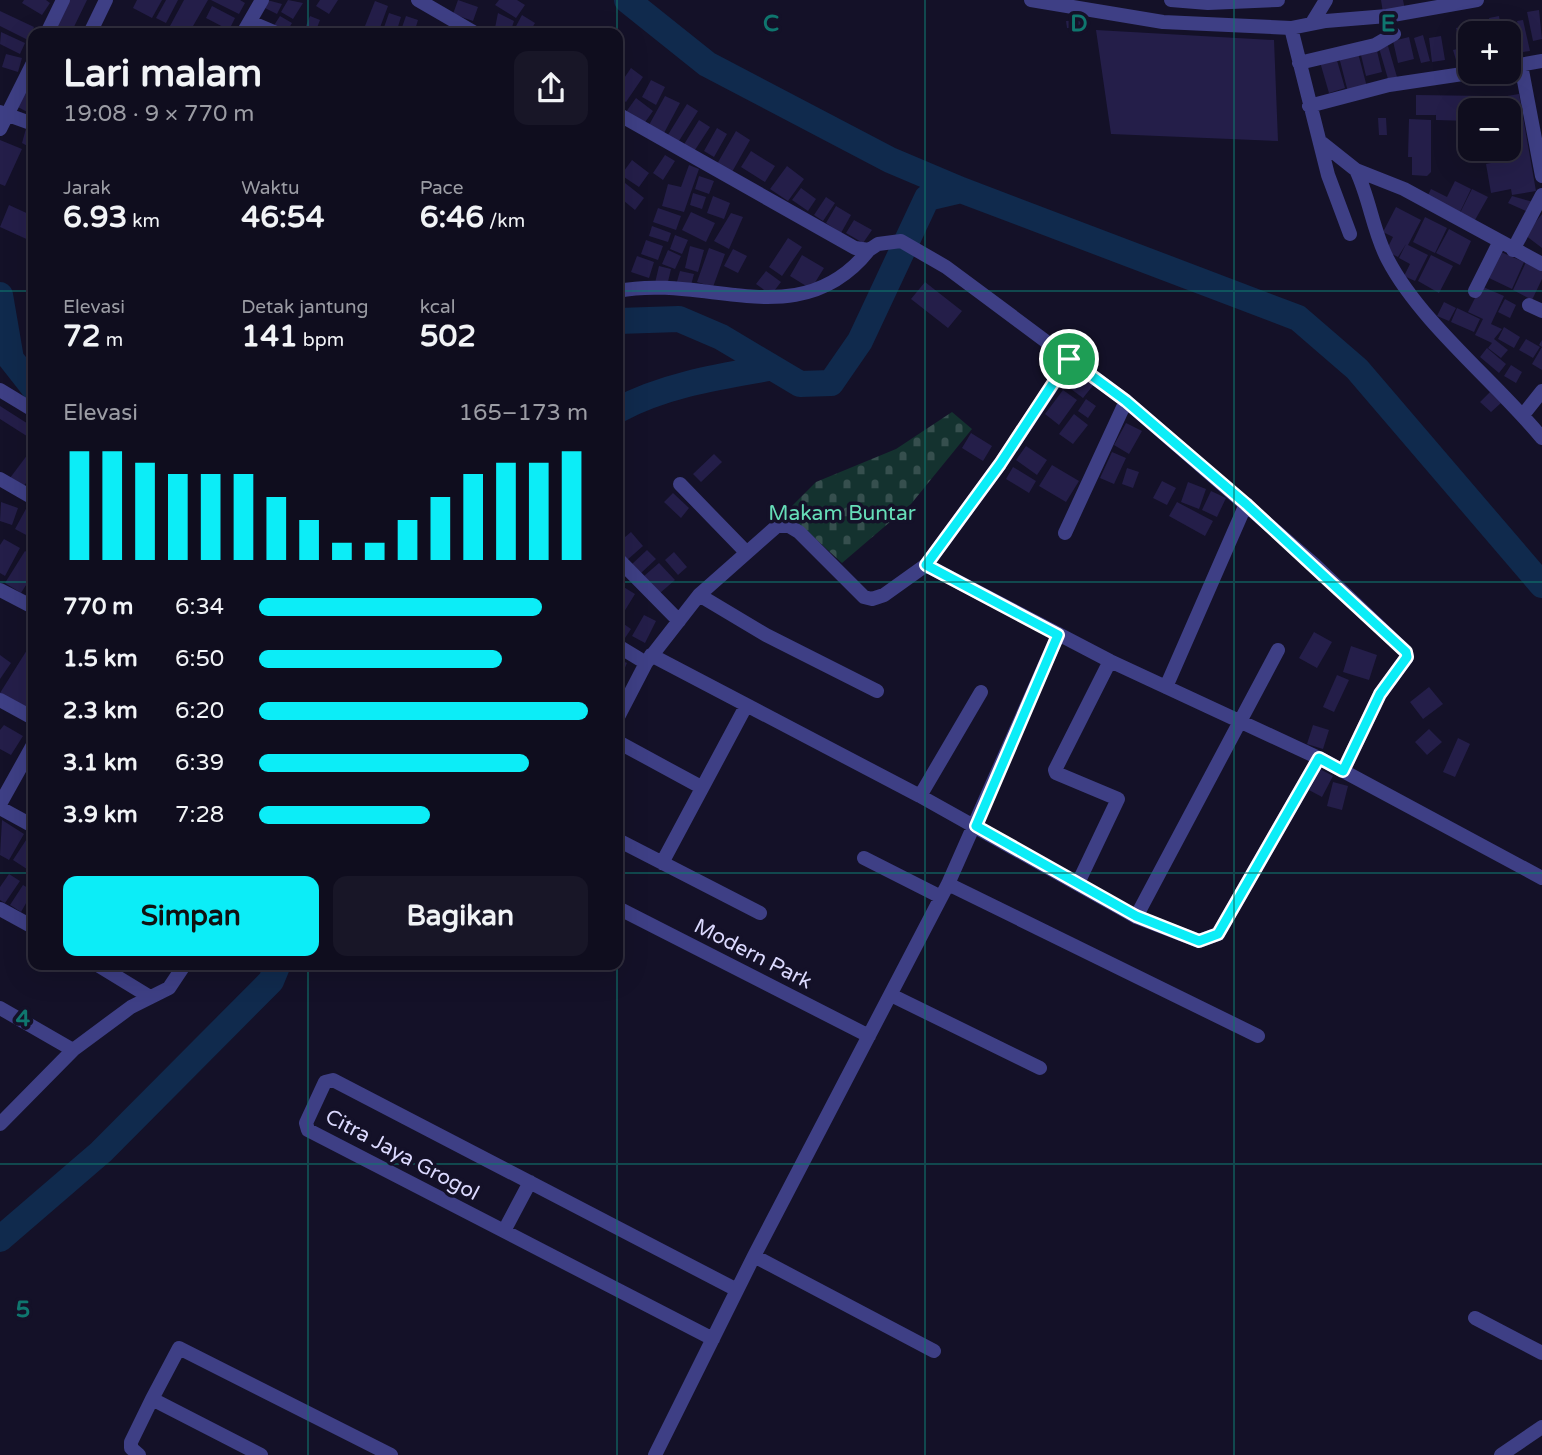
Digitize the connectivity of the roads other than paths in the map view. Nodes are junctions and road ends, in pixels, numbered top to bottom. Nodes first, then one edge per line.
1 (63, 0) edge
2 (106, 0) edge
3 (262, 0) edge
4 (418, 0) edge
5 (1031, 0) edge
6 (1171, 0) edge
7 (1278, 0) edge
8 (1326, 0) edge
9 (1477, 0) edge
10 (1312, 23) junction
11 (247, 27) edge
12 (49, 28) edge
13 (92, 28) edge
14 (466, 28) edge
15 (1291, 28) junction
16 (1395, 34) dead end
17 (1542, 61) edge
18 (1299, 63) junction
19 (1521, 65) edge
20 (28, 72) edge
21 (1458, 75) edge
22 (1519, 84) edge
23 (1309, 106) junction
24 (4, 113) edge
25 (623, 117) edge
26 (28, 122) edge
27 (0, 129) edge
28 (1322, 143) junction
29 (1356, 170) junction
30 (1542, 176) edge
31 (1542, 195) edge
32 (1349, 234) dead end
33 (1500, 241) junction
34 (869, 250) junction
35 (1513, 250) junction
36 (1542, 264) edge
37 (623, 291) edge
38 (1475, 292) dead end
39 (1069, 359) junction
40 (0, 390) edge
41 (1542, 391) edge
42 (1126, 401) junction
43 (28, 407) edge
44 (1523, 415) junction
45 (1542, 438) edge
46 (0, 480) edge
47 (680, 484) dead end
48 (28, 495) edge
49 (1246, 504) junction
50 (1065, 533) dead end
51 (746, 552) junction
52 (623, 564) edge
53 (926, 565) junction
54 (0, 590) edge
55 (699, 595) junction
56 (28, 604) edge
57 (679, 621) junction
58 (1058, 635) junction
59 (623, 648) edge
60 (1278, 650) dead end
61 (648, 659) junction
62 (1110, 661) junction
63 (1166, 687) junction
64 (877, 691) dead end
65 (981, 692) dead end
66 (0, 700) edge
67 (746, 706) junction
68 (623, 707) edge
69 (28, 715) edge
70 (1241, 722) junction
71 (623, 745) edge
72 (28, 754) edge
73 (1319, 758) junction
74 (1343, 771) junction
75 (701, 787) junction
76 (920, 796) junction
77 (0, 806) edge
78 (28, 823) edge
79 (976, 826) junction
80 (623, 843) edge
81 (864, 858) dead end
82 (662, 863) junction
83 (1542, 878) edge
84 (1078, 883) junction
85 (944, 890) junction
86 (0, 909) edge
87 (623, 911) edge
88 (760, 913) dead end
89 (1136, 916) junction
90 (28, 924) edge
91 (106, 970) edge
92 (181, 970) edge
93 (891, 995) junction
94 (150, 997) junction
95 (0, 1008) edge
96 (1258, 1036) dead end
97 (869, 1037) junction
98 (73, 1050) junction
99 (1040, 1068) dead end
100 (0, 1100) edge
101 (15, 1109) junction
102 (0, 1124) edge
103 (530, 1182) junction
104 (504, 1231) junction
105 (754, 1256) junction
106 (737, 1290) junction
107 (1475, 1318) dead end
108 (713, 1339) junction
109 (934, 1351) dead end
110 (1542, 1353) edge
111 (152, 1399) junction
112 (1542, 1427) edge
113 (253, 1453) edge
114 (139, 1455) edge
115 (391, 1455) edge
116 (655, 1455) edge
117 (1501, 1455) edge

1 - 12 street
2 - 13 street
3 - 11 street
4 - 14 street
5 - 15 street
6 - 7 street
8 - 10 street
9 - 10 street
10 - 15 street
15 - 18 street
16 - 18 street
17 - 19 street
18 - 23 street
20 - 24 street
21 - 23 street
22 - 30 street
23 - 28 street
24 - 26 street
24 - 27 street
25 - 34 street
28 - 29 street
28 - 32 street
29 - 33 street
29 - 44 street
31 - 35 street
33 - 35 street
33 - 38 street
34 - 37 street
34 - 39 street
35 - 36 street
39 - 42 street
39 - 53 street
40 - 43 street
41 - 44 street
42 - 49 street
42 - 50 street
44 - 45 street
46 - 48 street
47 - 51 street
49 - 63 street
49 - 74 street
51 - 53 street
51 - 55 street
52 - 57 street
53 - 58 street
54 - 56 street
55 - 57 street
55 - 64 street
57 - 61 street
58 - 62 street
58 - 79 street
59 - 61 street
60 - 70 street
61 - 67 street
61 - 68 street
62 - 63 street
62 - 84 street
63 - 70 street
65 - 76 street
66 - 69 street
67 - 75 street
67 - 76 street
70 - 73 street
70 - 89 street
71 - 75 street
72 - 77 street
73 - 74 street
73 - 89 street
74 - 83 street
75 - 82 street
76 - 79 street
77 - 78 street
79 - 84 street
79 - 85 street
80 - 82 street
81 - 85 street
82 - 88 street
84 - 89 street
85 - 93 street
85 - 96 street
86 - 90 street
87 - 97 street, Modern Park
91 - 94 street
92 - 94 street
93 - 97 street
93 - 99 street
94 - 98 street
95 - 98 street
97 - 105 street
98 - 101 street
100 - 101 street
101 - 102 street
103 - 104 street
103 - 104 street, Citra Jaya Grogol
103 - 106 street, Citra Jaya Grogol
104 - 108 street, Citra Jaya Grogol
105 - 106 street
105 - 109 street
106 - 108 street
107 - 110 street
108 - 116 street
111 - 113 street
111 - 114 street
111 - 115 street
112 - 117 street

